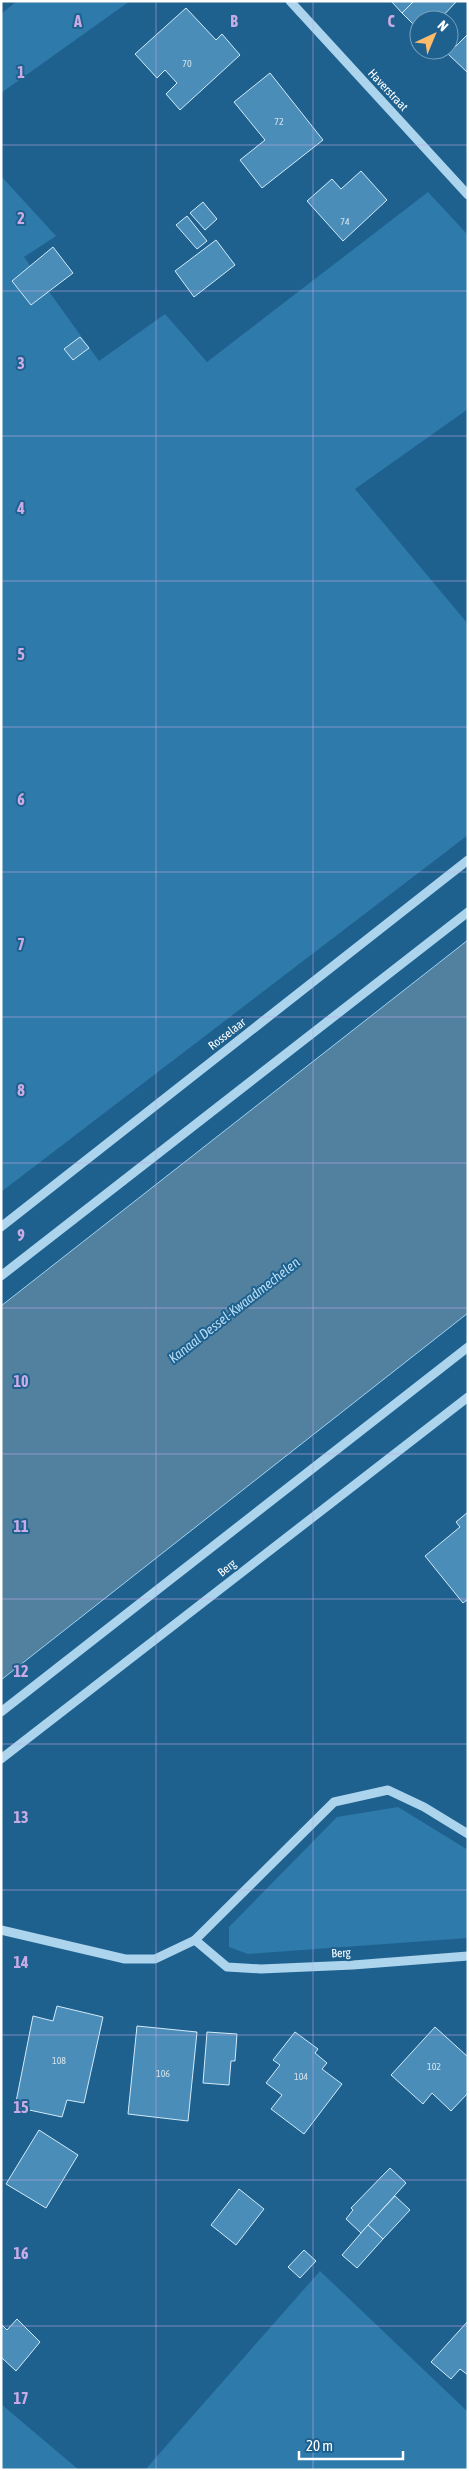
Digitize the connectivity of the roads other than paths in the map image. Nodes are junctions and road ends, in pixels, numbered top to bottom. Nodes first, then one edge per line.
1 (290, 1) edge
2 (468, 195) edge
3 (468, 860) edge
4 (468, 912) edge
5 (1, 1226) edge
6 (1, 1276) edge
7 (468, 1347) edge
8 (468, 1396) edge
9 (1, 1712) edge
10 (1, 1759) edge
11 (468, 1834) edge
12 (1, 1930) edge
13 (195, 1940) junction
14 (468, 1956) edge

1 - 2 street, Haverstraat
3 - 5 street, Rosselaar
4 - 6 street
7 - 9 street
8 - 10 street, Berg
11 - 13 street
12 - 13 street
13 - 14 street, Berg

